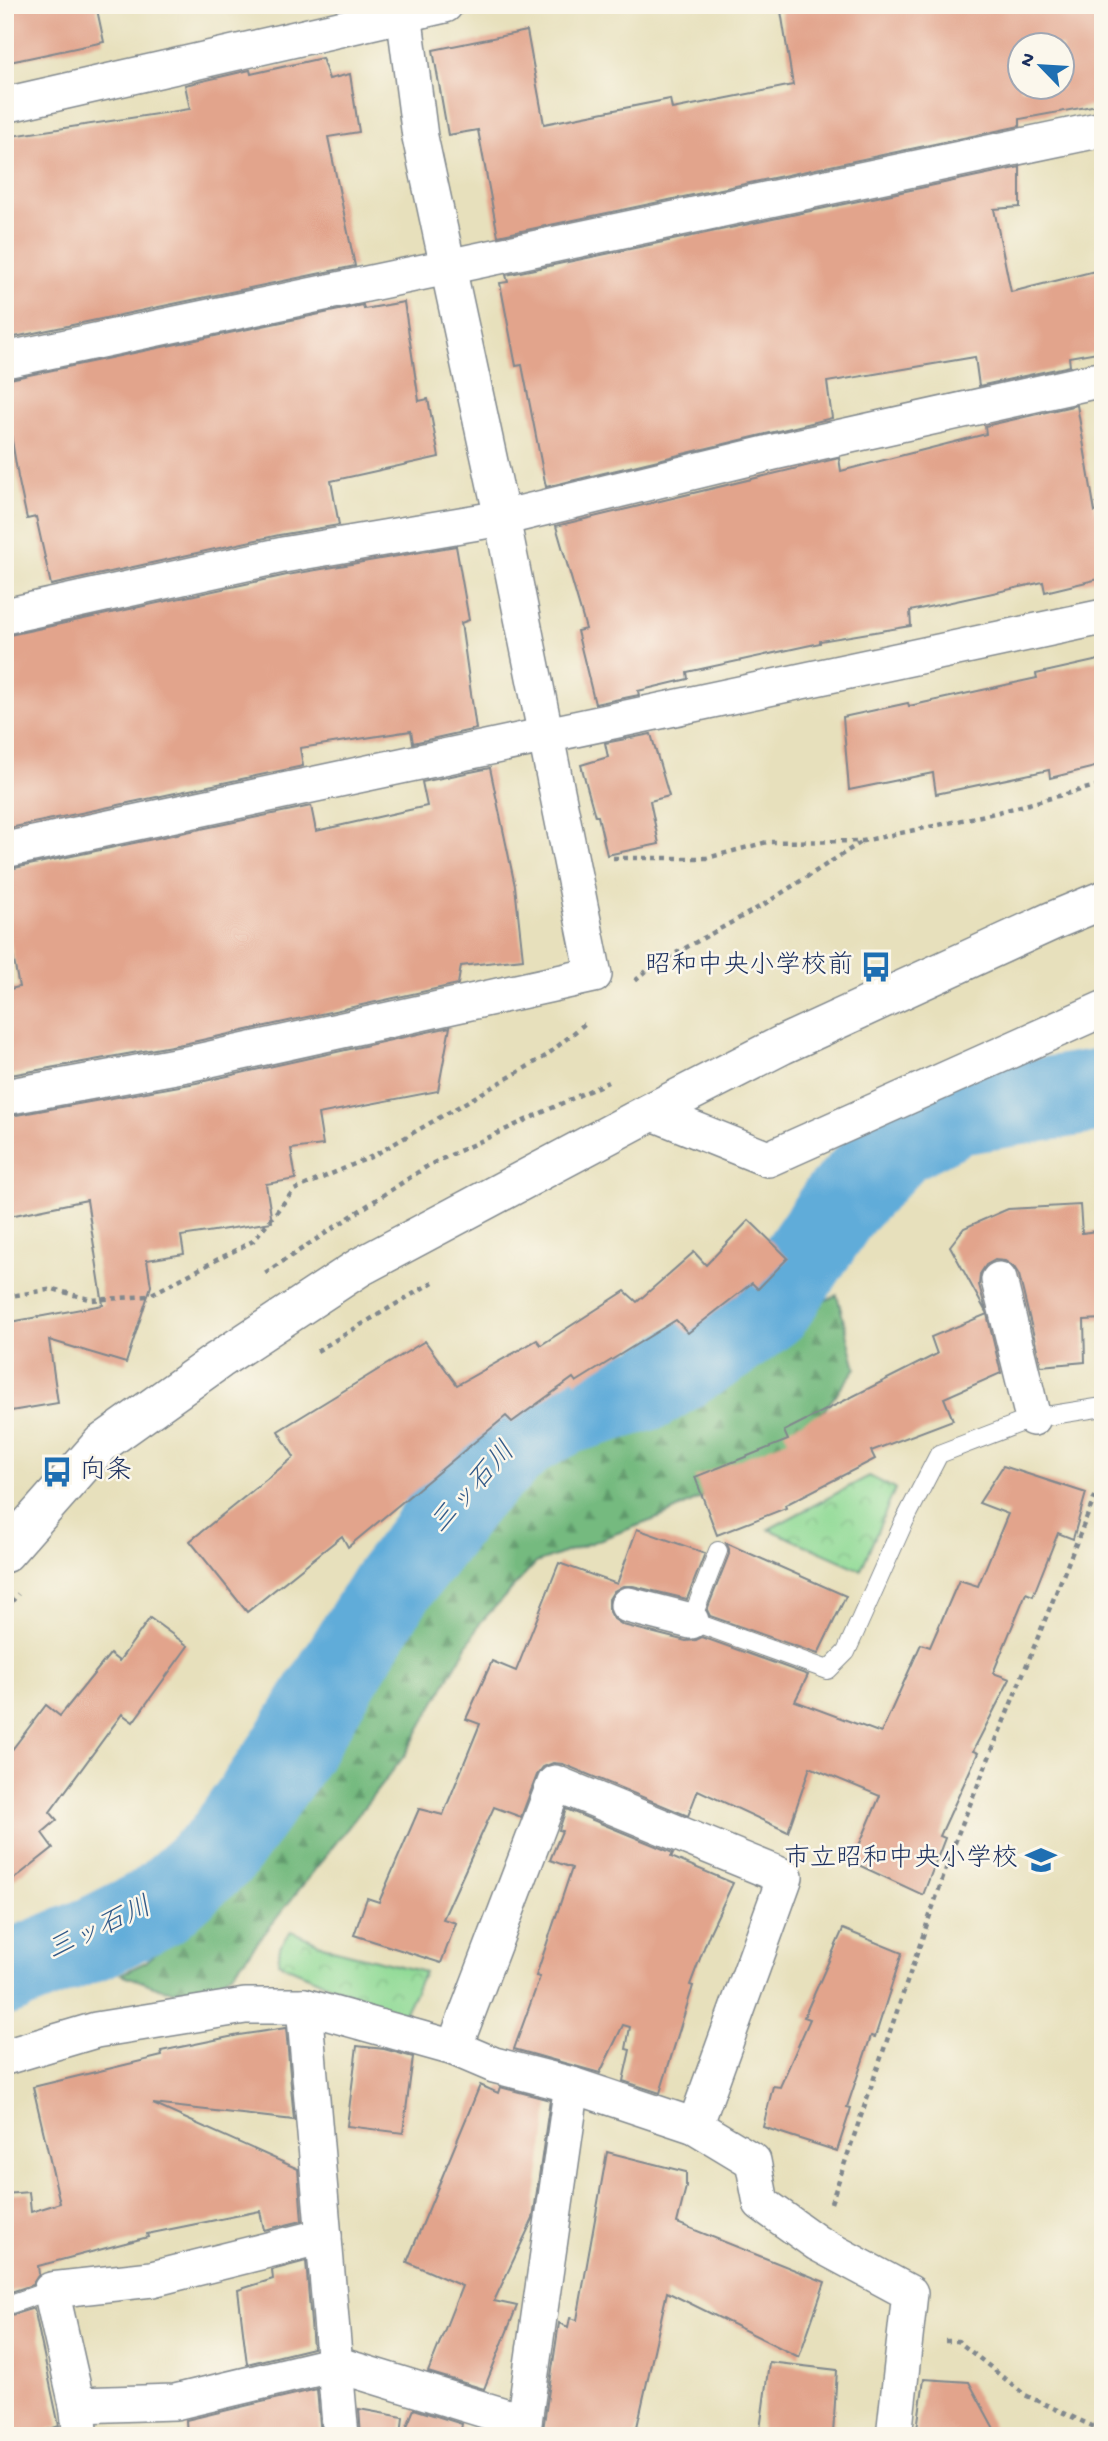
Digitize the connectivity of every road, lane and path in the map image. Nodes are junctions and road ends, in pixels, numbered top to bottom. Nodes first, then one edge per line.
1 (445, 5) edge
2 (404, 9) edge
3 (5, 105) edge
4 (1103, 129) edge
5 (448, 267) junction
6 (5, 360) edge
7 (1103, 379) edge
8 (502, 518) junction
9 (5, 616) edge
10 (1103, 617) edge
11 (546, 735) junction
12 (1103, 784) edge
13 (863, 841) junction
14 (5, 850) edge
15 (570, 858) junction
16 (1103, 900) edge
17 (630, 985) dead end
18 (1103, 1009) edge
19 (588, 1021) dead end
20 (5, 1097) edge
21 (650, 1112) junction
22 (999, 1280) dead end
23 (434, 1281) dead end
24 (5, 1297) edge
25 (314, 1353) dead end
26 (1103, 1407) edge
27 (1033, 1418) junction
28 (1103, 1477) edge
29 (718, 1551) dead end
30 (5, 1553) edge
31 (23, 1588) dead end
32 (628, 1605) dead end
33 (5, 1610) edge
34 (691, 1622) junction
35 (304, 2006) junction
36 (454, 2048) junction
37 (5, 2057) edge
38 (572, 2085) junction
39 (695, 2126) junction
40 (324, 2236) junction
41 (817, 2243) junction
42 (51, 2290) junction
43 (5, 2306) edge
44 (906, 2324) junction
45 (335, 2364) junction
46 (79, 2421) edge
47 (523, 2429) edge
48 (1103, 2431) edge
49 (341, 2436) edge
50 (894, 2436) edge

1 - 2 street
2 - 3 street
2 - 5 street
4 - 5 street
5 - 6 street
5 - 8 street
7 - 8 street
8 - 9 street
8 - 11 street
10 - 11 street
11 - 14 street
11 - 15 street
12 - 13 path
13 - 15 path
13 - 17 path
15 - 20 street
16 - 21 street
18 - 21 street
19 - 24 path
21 - 30 street
22 - 27 street
23 - 25 path
26 - 27 lane
27 - 34 lane
28 - 41 path
29 - 34 lane
31 - 33 path
32 - 34 street
35 - 36 street
35 - 37 street
35 - 40 street
36 - 38 street
36 - 39 street
38 - 39 street
38 - 47 street
39 - 41 street
40 - 42 street
40 - 45 street
41 - 44 street
42 - 43 lane
42 - 46 street
44 - 48 path
44 - 50 street
45 - 46 street
45 - 47 street
45 - 49 street

